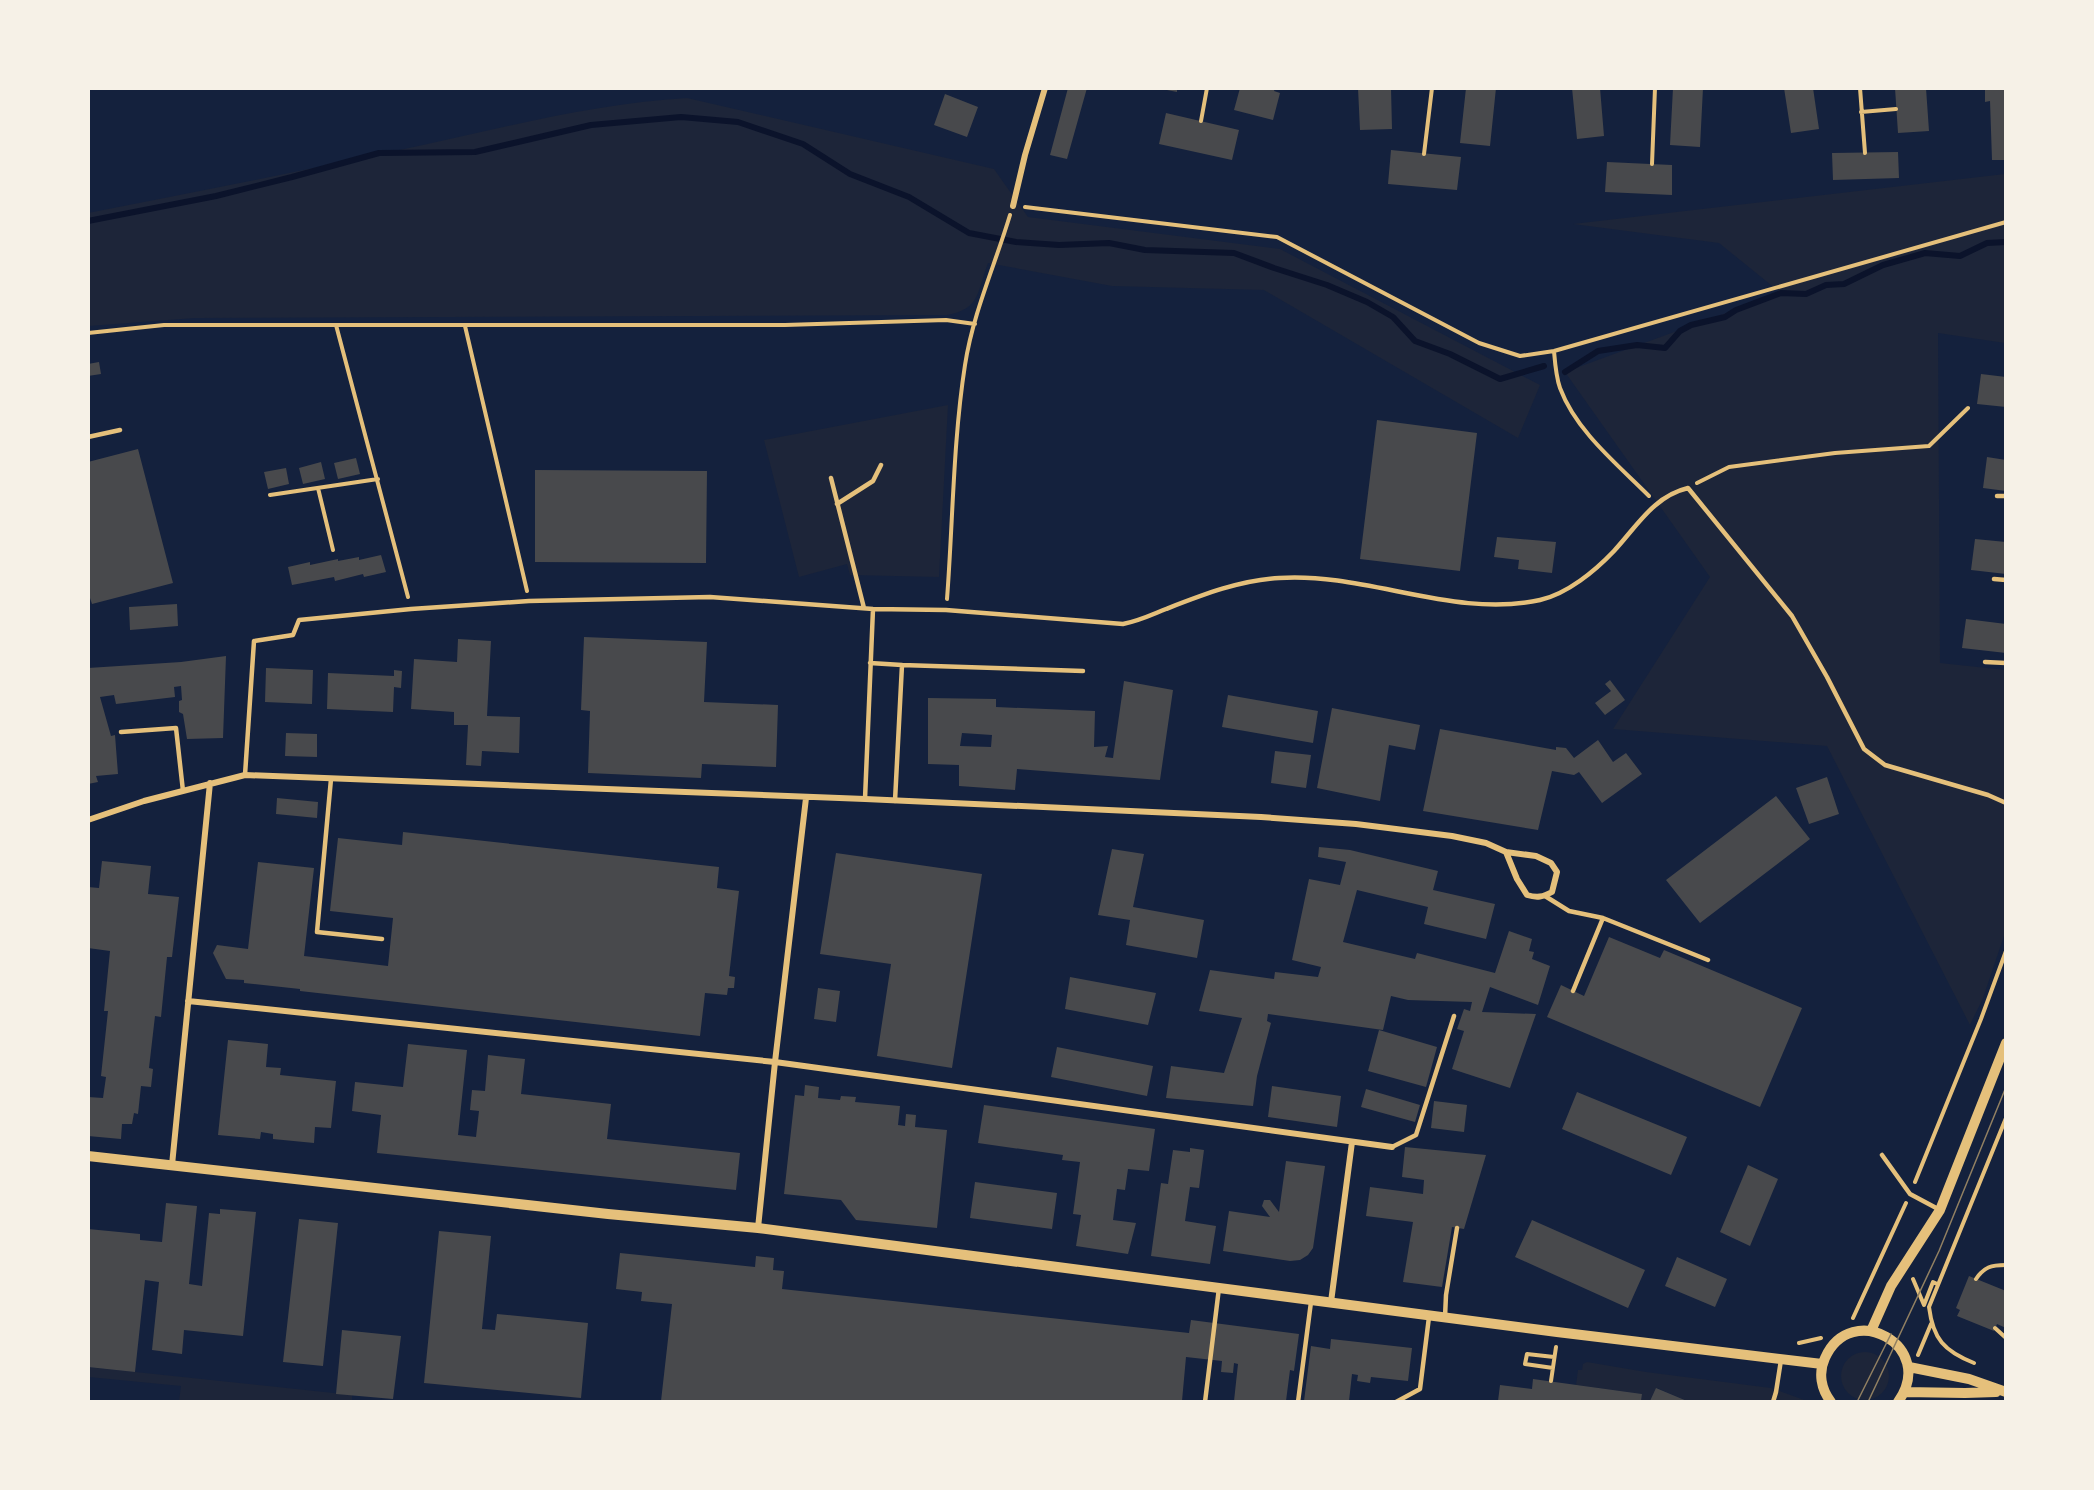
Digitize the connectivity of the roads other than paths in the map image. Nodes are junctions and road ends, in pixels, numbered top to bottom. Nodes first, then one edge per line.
1 (1045, 88) edge
2 (1013, 206) road end
3 (120, 430) dead end
4 (88, 436) edge
5 (881, 465) dead end
6 (831, 478) dead end
7 (1997, 496) dead end
8 (2006, 496) edge
9 (837, 504) junction
10 (1994, 579) dead end
11 (2006, 580) edge
12 (864, 608) junction
13 (873, 609) junction
14 (1985, 662) dead end
15 (870, 663) junction
16 (2006, 663) edge
17 (902, 664) junction
18 (1083, 671) dead end
19 (121, 732) dead end
20 (245, 776) junction
21 (330, 779) junction
22 (210, 783) junction
23 (183, 790) junction
24 (806, 798) junction
25 (865, 799) junction
26 (895, 801) junction
27 (2006, 803) edge
28 (88, 820) edge
29 (1506, 852) junction
30 (1545, 896) junction
31 (1603, 918) junction
32 (382, 939) dead end
33 (1708, 960) dead end
34 (1573, 991) dead end
35 (188, 1001) junction
36 (1454, 1016) dead end
37 (2006, 1043) edge
38 (775, 1062) junction
39 (1352, 1142) junction
40 (1392, 1147) joint
41 (1882, 1155) dead end
42 (88, 1156) edge
43 (172, 1165) junction
44 (1940, 1210) junction
45 (758, 1228) junction
46 (1457, 1228) dead end
47 (1219, 1287) junction
48 (1311, 1299) junction
49 (1331, 1302) junction
50 (1429, 1314) junction
51 (1445, 1317) junction
52 (1871, 1331) junction
53 (1782, 1359) junction
54 (1822, 1364) junction
55 (1909, 1367) junction
56 (2004, 1391) edge
57 (1905, 1392) junction
58 (1204, 1401) edge
59 (1298, 1401) edge
60 (1396, 1401) edge
61 (1773, 1401) edge
62 (1829, 1401) edge
63 (1898, 1401) edge

1 - 2 street
3 - 4 lane
5 - 9 lane
6 - 9 lane
7 - 8 lane
9 - 12 lane
10 - 11 lane
12 - 13 lane
12 - 20 lane
13 - 15 lane
13 - 27 lane
14 - 16 lane
15 - 17 lane
15 - 25 lane
17 - 18 lane
17 - 26 lane
19 - 23 lane
20 - 21 street
20 - 22 street
21 - 24 street
21 - 32 lane
22 - 23 street
22 - 35 street
23 - 28 street
24 - 25 street
24 - 38 street
25 - 26 street
26 - 29 street
29 - 30 street
29 - 30 street
30 - 31 lane
31 - 33 lane
31 - 34 lane
35 - 38 street
35 - 43 street
36 - 40 lane
37 - 44 street
38 - 39 street
38 - 45 street
39 - 40 street
39 - 49 street
41 - 44 lane
42 - 43 street
43 - 45 street
44 - 52 street
45 - 47 street
46 - 51 lane
47 - 48 street
47 - 58 lane
48 - 49 street
48 - 59 lane
49 - 50 street
50 - 51 street
50 - 60 lane
51 - 53 street
52 - 54 street
52 - 55 street
53 - 54 street
53 - 61 lane
54 - 62 street
55 - 56 street
55 - 57 street
56 - 57 street
57 - 63 street

